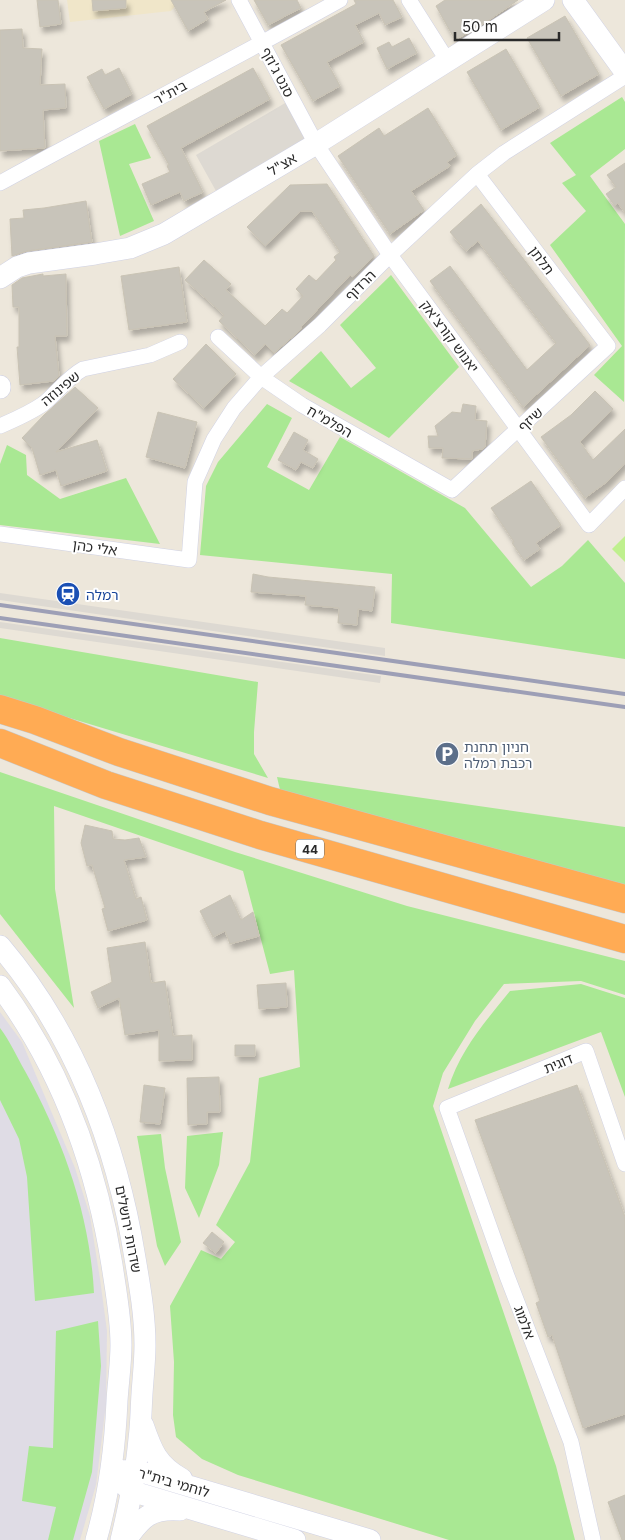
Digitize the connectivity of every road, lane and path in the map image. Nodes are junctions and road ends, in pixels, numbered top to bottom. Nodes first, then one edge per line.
1 (239, 0) edge
2 (340, 0) edge
3 (409, 0) edge
4 (544, 0) edge
5 (573, 0) edge
6 (262, 43) junction
7 (447, 60) junction
8 (625, 74) edge
9 (316, 144) junction
10 (477, 174) junction
11 (0, 183) edge
12 (390, 254) junction
13 (0, 278) edge
14 (218, 337) dead end
15 (180, 342) dead end
16 (608, 346) joint
17 (261, 377) junction
18 (0, 426) edge
19 (520, 429) junction
20 (625, 488) edge
21 (452, 490) joint
22 (0, 534) edge
23 (189, 560) joint
24 (0, 709) edge
25 (0, 743) edge
26 (625, 900) edge
27 (625, 939) edge
28 (0, 946) edge
29 (0, 986) edge
30 (447, 1108) joint
31 (625, 1164) edge
32 (142, 1393) junction
33 (135, 1470) junction
34 (110, 1472) junction
35 (202, 1490) junction
36 (132, 1491) junction
37 (194, 1510) junction
38 (96, 1540) edge
39 (121, 1540) edge
40 (126, 1540) edge
41 (295, 1540) edge
42 (370, 1540) edge
43 (593, 1540) edge

1 - 6 street, סנט ג'וזף
2 - 6 street, בית"ר
3 - 7 street
4 - 7 main road, אצ"ל
5 - 8 main road
6 - 9 street, סנט ג'וזף
6 - 11 street, בית"ר
7 - 9 main road, אצ"ל
8 - 10 street, הרדוף
9 - 12 street, יאנוש קורצ'אק
9 - 13 main road, אצ"ל
10 - 12 street, הרדוף
10 - 16 street, תלתן
12 - 17 street, הרדוף
12 - 19 street, יאנוש קורצ'אק
14 - 17 street, הפלמ"ח
15 - 18 street, שפינוזה
16 - 19 street, שיזף
17 - 21 street, הפלמ"ח
17 - 23 street, הרדוף
19 - 20 street, יאנוש קורצ'אק
19 - 21 street, שיזף
22 - 23 street, אלי כהן
24 - 26 highway
25 - 27 highway, 44
28 - 32 main road, שדרות ירושלים
29 - 34 main road, שדרות ירושלים
30 - 31 street, דוגית
30 - 43 street, אלמוג
32 - 33 main road, שדרות ירושלים
32 - 35 main road
33 - 34 main road, לוחמי בית"ר
33 - 35 main road, לוחמי בית"ר
33 - 36 main road, שדרות ירושלים
34 - 36 main road, לוחמי בית"ר
34 - 38 main road, שדרות ירושלים
35 - 42 main road, לוחמי בית"ר
36 - 37 main road, לוחמי בית"ר
36 - 39 main road, שדרות ירושלים
37 - 40 main road
37 - 41 main road, לוחמי בית"ר

